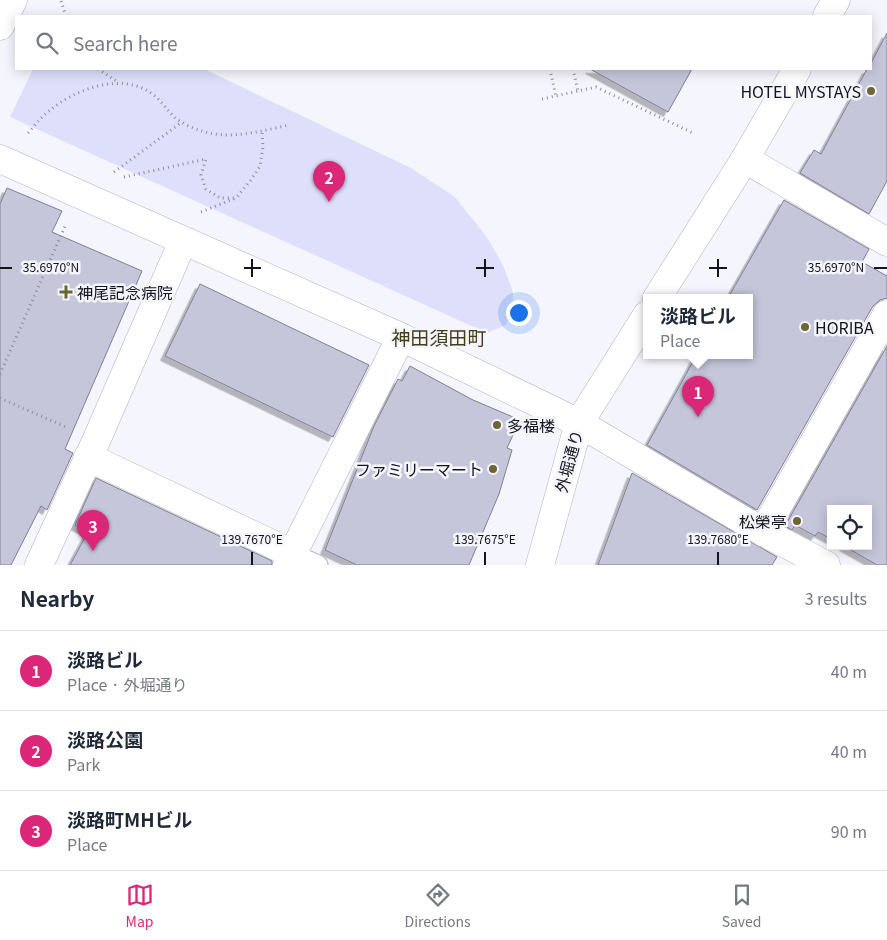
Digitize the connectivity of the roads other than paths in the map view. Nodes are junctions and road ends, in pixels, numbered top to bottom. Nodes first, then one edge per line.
1 (14, 0) edge
2 (836, 0) edge
3 (828, 15) edge
4 (0, 26) edge
5 (796, 70) edge
6 (0, 159) edge
7 (745, 159) junction
8 (183, 241) junction
9 (887, 242) edge
10 (660, 294) edge
11 (887, 314) edge
12 (643, 321) edge
13 (401, 337) junction
14 (579, 423) junction
15 (92, 449) junction
16 (763, 532) junction
17 (290, 559) edge
18 (39, 565) edge
19 (318, 565) edge
20 (540, 565) edge
21 (826, 565) edge

1 - 4 street
2 - 3 street
5 - 7 street
6 - 8 street
7 - 9 street
7 - 10 street
8 - 13 street
8 - 15 street
11 - 16 street
12 - 14 street, 外堀通り
13 - 14 street
13 - 17 street
14 - 16 street
14 - 20 street, 外堀通り
15 - 17 street
15 - 18 street
16 - 21 street
17 - 19 lane

